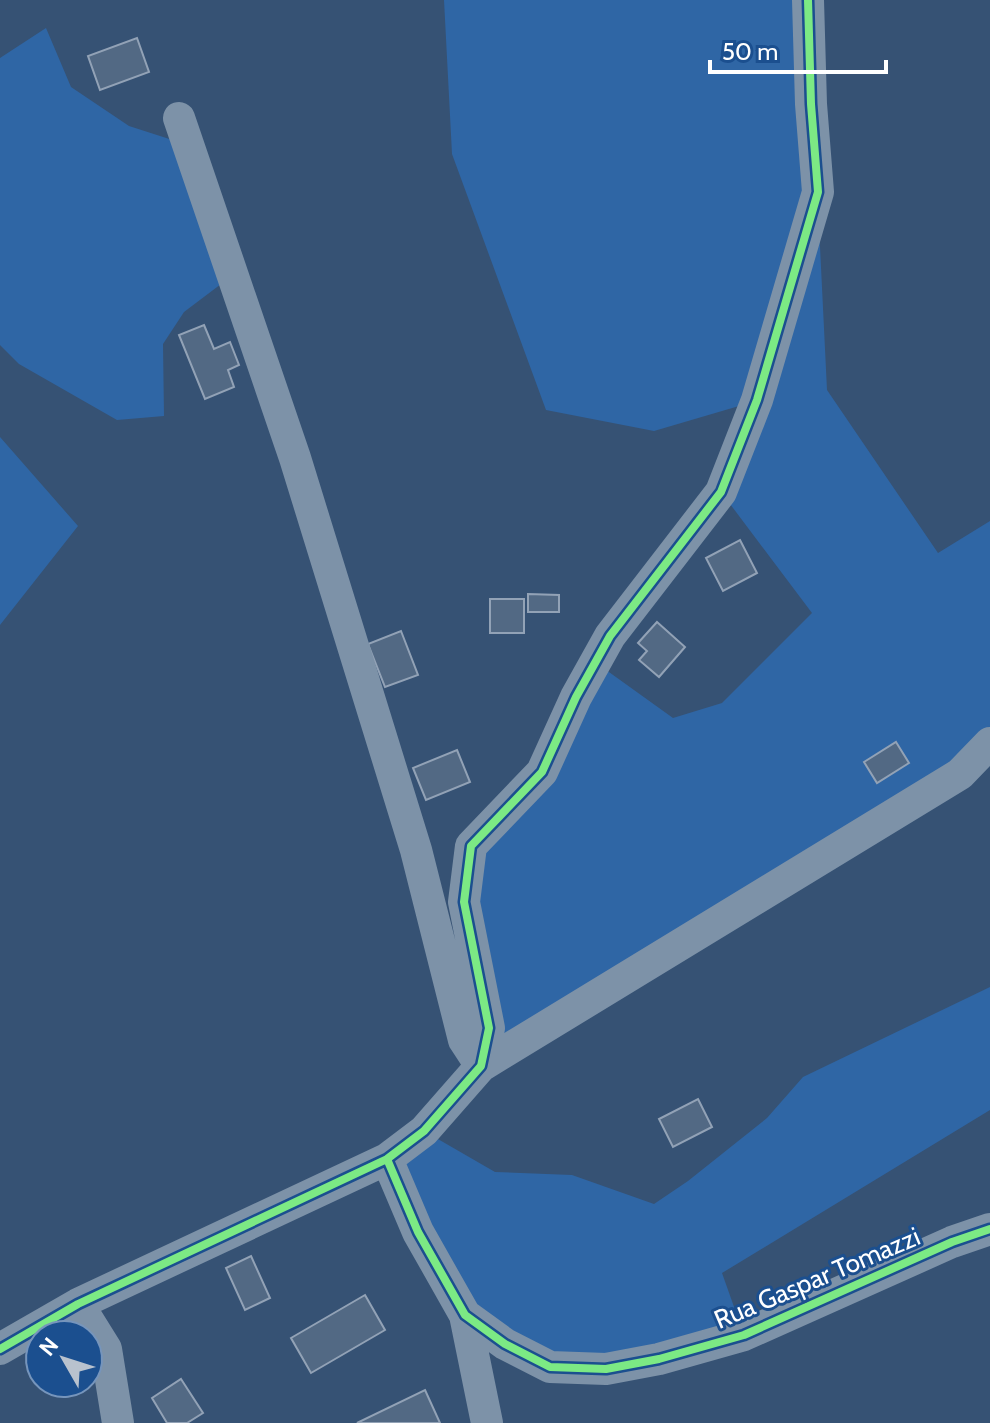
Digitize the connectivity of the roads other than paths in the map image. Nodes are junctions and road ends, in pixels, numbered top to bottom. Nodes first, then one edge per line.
1 (808, 0) edge
2 (179, 118) dead end
3 (990, 743) edge
4 (481, 1066) junction
5 (387, 1159) junction
6 (990, 1229) edge
7 (78, 1304) junction
8 (465, 1315) junction
9 (0, 1349) edge
10 (118, 1423) edge
11 (487, 1423) edge

1 - 4 street
2 - 4 street
3 - 4 street
4 - 5 street
5 - 7 street
5 - 8 street, Rua Gaspar Tomazzi
6 - 8 street, Rua Gaspar Tomazzi
7 - 9 street
7 - 10 street
8 - 11 street

